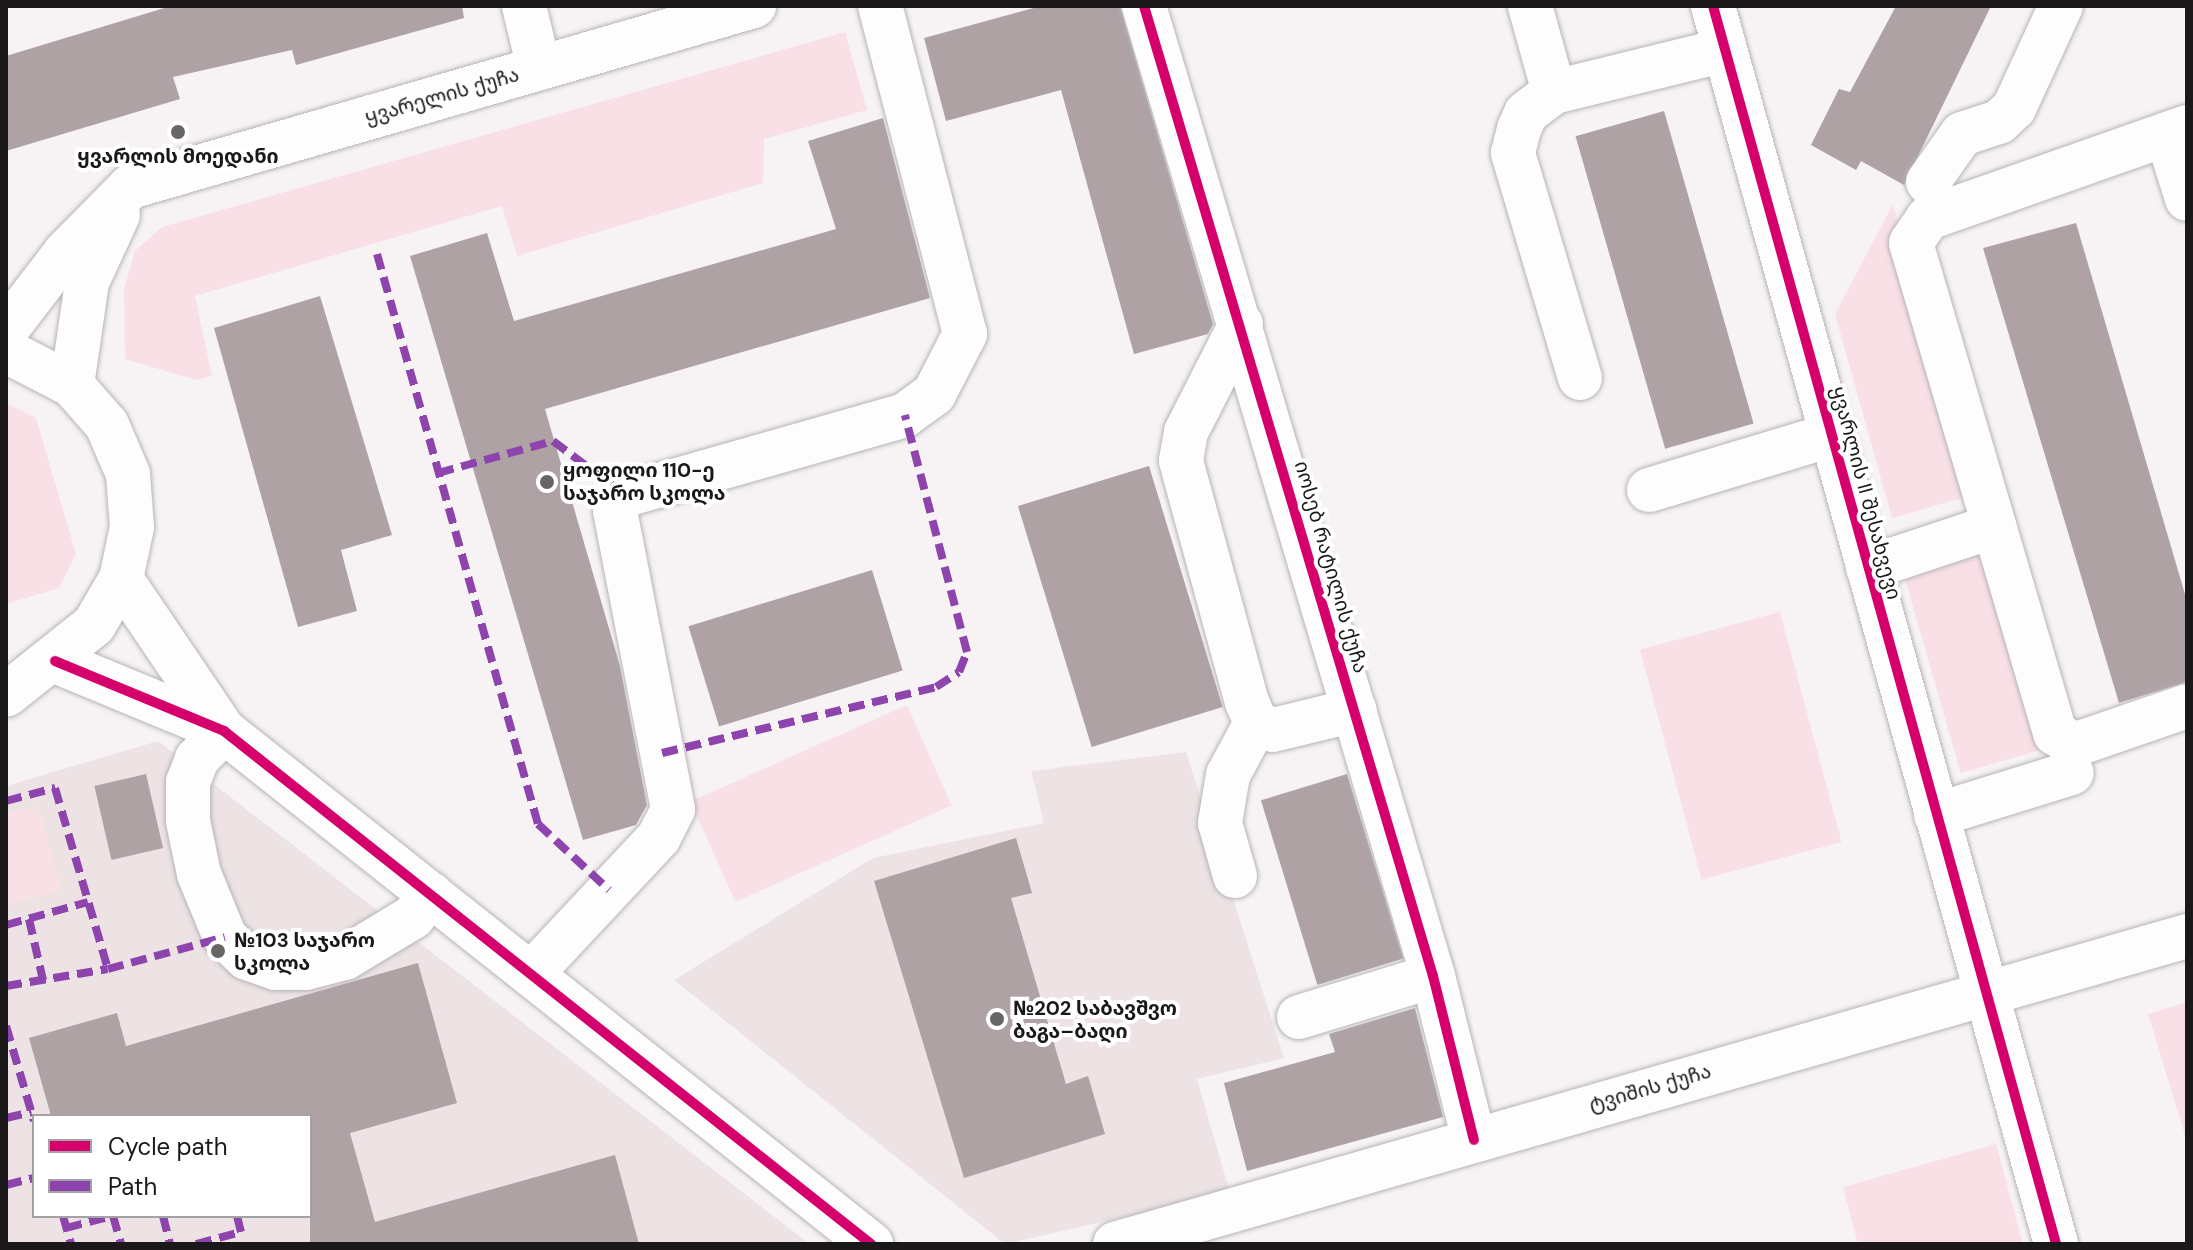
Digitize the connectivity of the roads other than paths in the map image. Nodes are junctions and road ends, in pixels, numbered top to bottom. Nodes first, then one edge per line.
1 (524, 6) edge
2 (754, 6) edge
3 (880, 6) edge
4 (1144, 6) edge
5 (1530, 6) edge
6 (1713, 6) edge
7 (2061, 6) edge
8 (1725, 50) junction
9 (539, 68) junction
10 (1554, 92) junction
11 (2177, 131) edge
12 (1928, 182) dead end
13 (130, 187) junction
14 (2187, 199) edge
15 (1241, 324) junction
16 (6, 330) edge
17 (6, 351) edge
18 (1580, 378) dead end
19 (72, 385) junction
20 (1831, 435) junction
21 (1649, 490) dead end
22 (1994, 526) junction
23 (1868, 568) junction
24 (121, 579) junction
25 (55, 661) junction
26 (6, 695) edge
27 (2187, 706) edge
28 (1355, 710) junction
29 (1256, 723) junction
30 (224, 731) junction
31 (2072, 773) dead end
32 (1936, 815) junction
33 (1235, 876) dead end
34 (431, 894) junction
35 (2187, 936) edge
36 (531, 974) junction
37 (1433, 976) junction
38 (1984, 990) junction
39 (1299, 1017) dead end
40 (1474, 1140) junction
41 (871, 1244) edge
42 (1115, 1244) edge
43 (2056, 1244) edge

1 - 9 street
2 - 9 street, ყვარელის ქუჩა
3 - 36 street
4 - 15 street, იოსებ რატილის ქუჩა
5 - 10 street
6 - 8 street, ყვარლის II შესახვევი
7 - 12 street
8 - 10 street
8 - 20 street, ყვარლის II შესახვევი
9 - 13 street, ყვარელის ქუჩა
10 - 18 street
11 - 14 street
11 - 22 street
13 - 16 street, ყვარელის ქუჩა
13 - 19 street
15 - 28 street, იოსებ რატილის ქუჩა
15 - 29 street
17 - 19 street
19 - 24 street
20 - 21 street
20 - 23 street, ყვარლის II შესახვევი
22 - 23 street
22 - 27 street
23 - 32 street, ყვარლის II შესახვევი
24 - 25 street
24 - 30 street
25 - 26 street
25 - 30 street
28 - 29 street
28 - 37 street, იოსებ რატილის ქუჩა
29 - 33 street
30 - 34 street
30 - 34 street
31 - 32 street
32 - 38 street, ყვარლის II შესახვევი
34 - 36 street
35 - 38 street, ტვიშის ქუჩა
36 - 41 street
37 - 39 street
37 - 40 street, იოსებ რატილის ქუჩა
38 - 40 street, ტვიშის ქუჩა
38 - 43 street, ყვარლის II შესახვევი
40 - 42 street, ტვიშის ქუჩა

